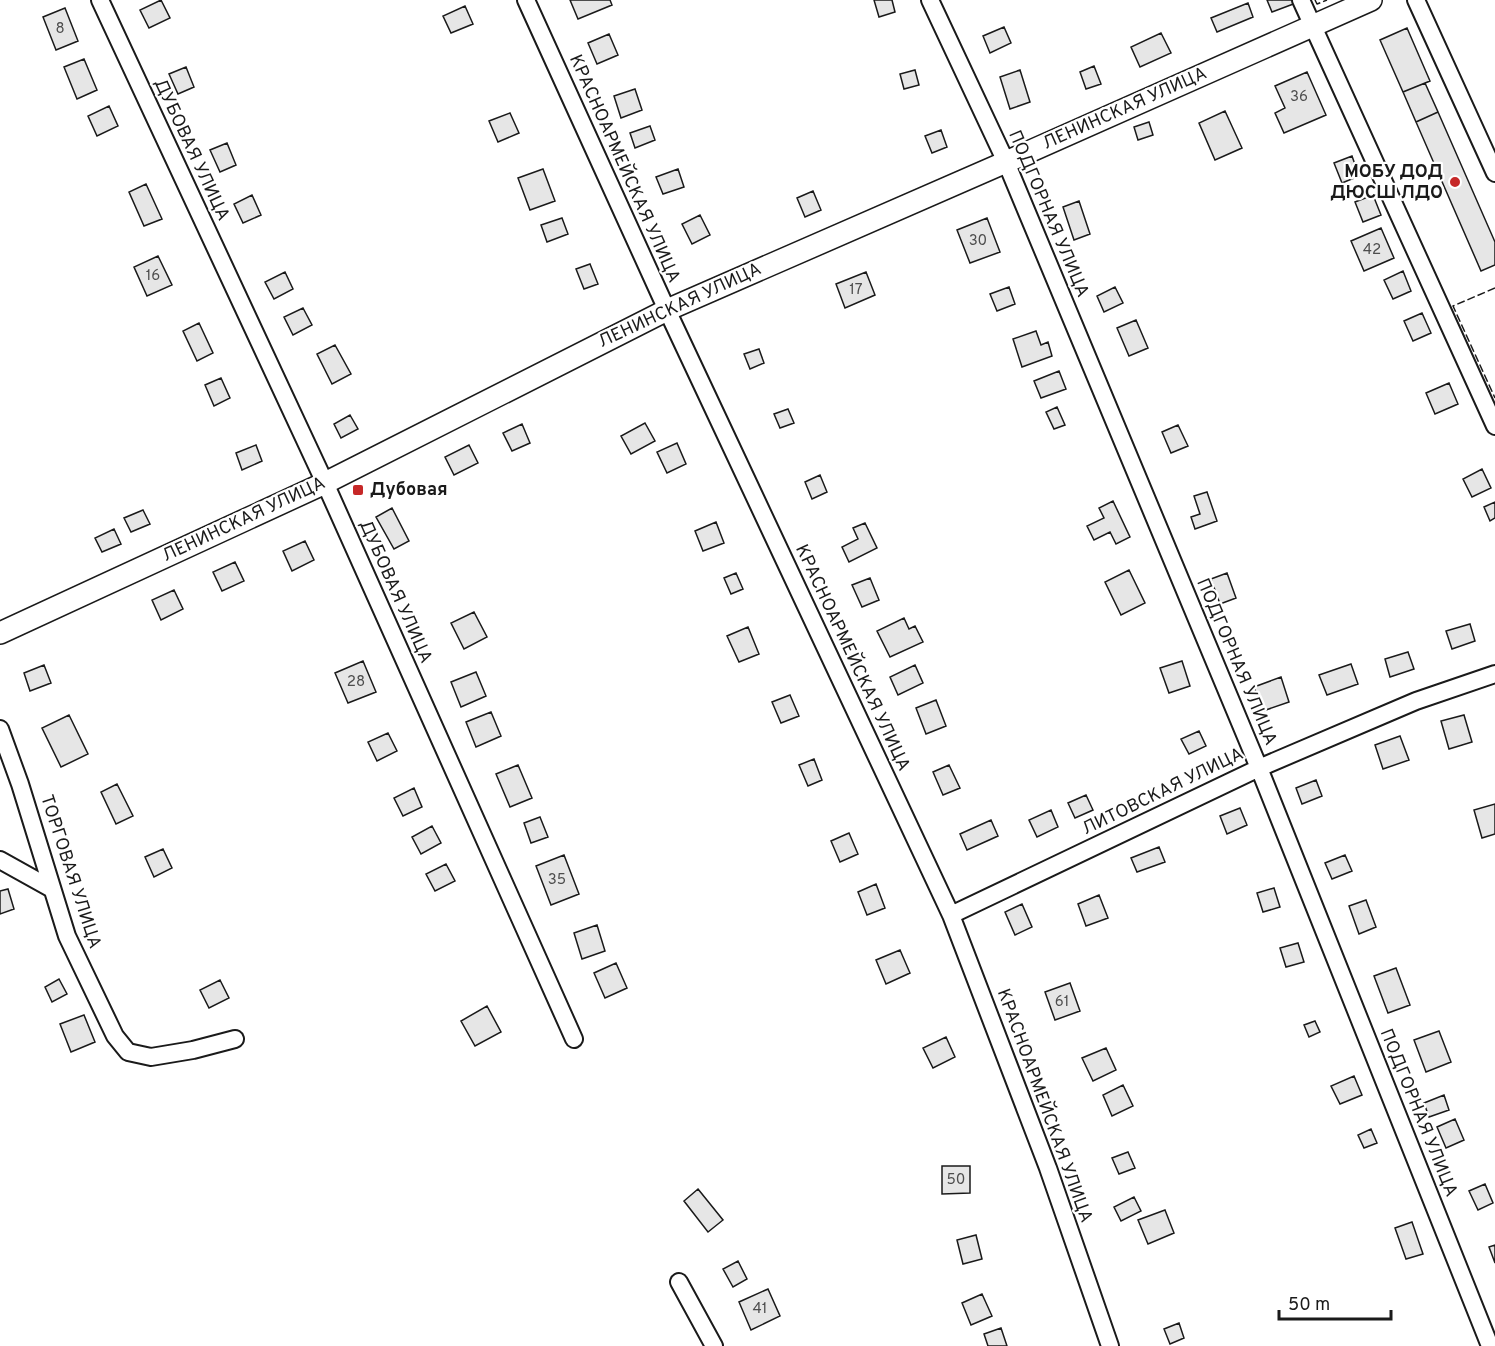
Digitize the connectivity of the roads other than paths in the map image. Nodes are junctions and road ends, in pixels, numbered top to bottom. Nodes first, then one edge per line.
1 (100, 0) edge
2 (526, 0) edge
3 (930, 0) edge
4 (1301, 0) edge
5 (1371, 0) edge
6 (1416, 0) edge
7 (1312, 26) junction
8 (1006, 162) junction
9 (1495, 173) edge
10 (667, 310) junction
11 (1495, 426) edge
12 (325, 483) junction
13 (0, 633) edge
14 (1495, 674) edge
15 (0, 729) edge
16 (1259, 768) junction
17 (0, 860) edge
18 (52, 889) junction
19 (951, 915) junction
20 (236, 1039) dead end
21 (574, 1039) dead end
22 (679, 1282) dead end
23 (714, 1346) edge
24 (1110, 1346) edge
25 (1490, 1346) edge

1 - 12 street, ДУБОВАЯ УЛИЦА
2 - 10 street, КРАСНОАРМЕЙСКАЯ УЛИЦА
3 - 8 street, ПОДГОРНАЯ УЛИЦА
4 - 7 street
5 - 7 main road, ЛЕНИНСКАЯ УЛИЦА
6 - 9 street
7 - 8 main road, ЛЕНИНСКАЯ УЛИЦА
7 - 11 street
8 - 10 main road, ЛЕНИНСКАЯ УЛИЦА
8 - 16 street, ПОДГОРНАЯ УЛИЦА
10 - 12 main road, ЛЕНИНСКАЯ УЛИЦА
10 - 19 street, КРАСНОАРМЕЙСКАЯ УЛИЦА
12 - 13 main road, ЛЕНИНСКАЯ УЛИЦА
12 - 21 street, ДУБОВАЯ УЛИЦА
14 - 16 street, ЛИТОВСКАЯ УЛИЦА
15 - 18 street, ТОРГОВАЯ УЛИЦА
16 - 19 street, ЛИТОВСКАЯ УЛИЦА
16 - 25 street, ПОДГОРНАЯ УЛИЦА
17 - 18 street
18 - 20 street, ТОРГОВАЯ УЛИЦА
19 - 24 street, КРАСНОАРМЕЙСКАЯ УЛИЦА
22 - 23 street

